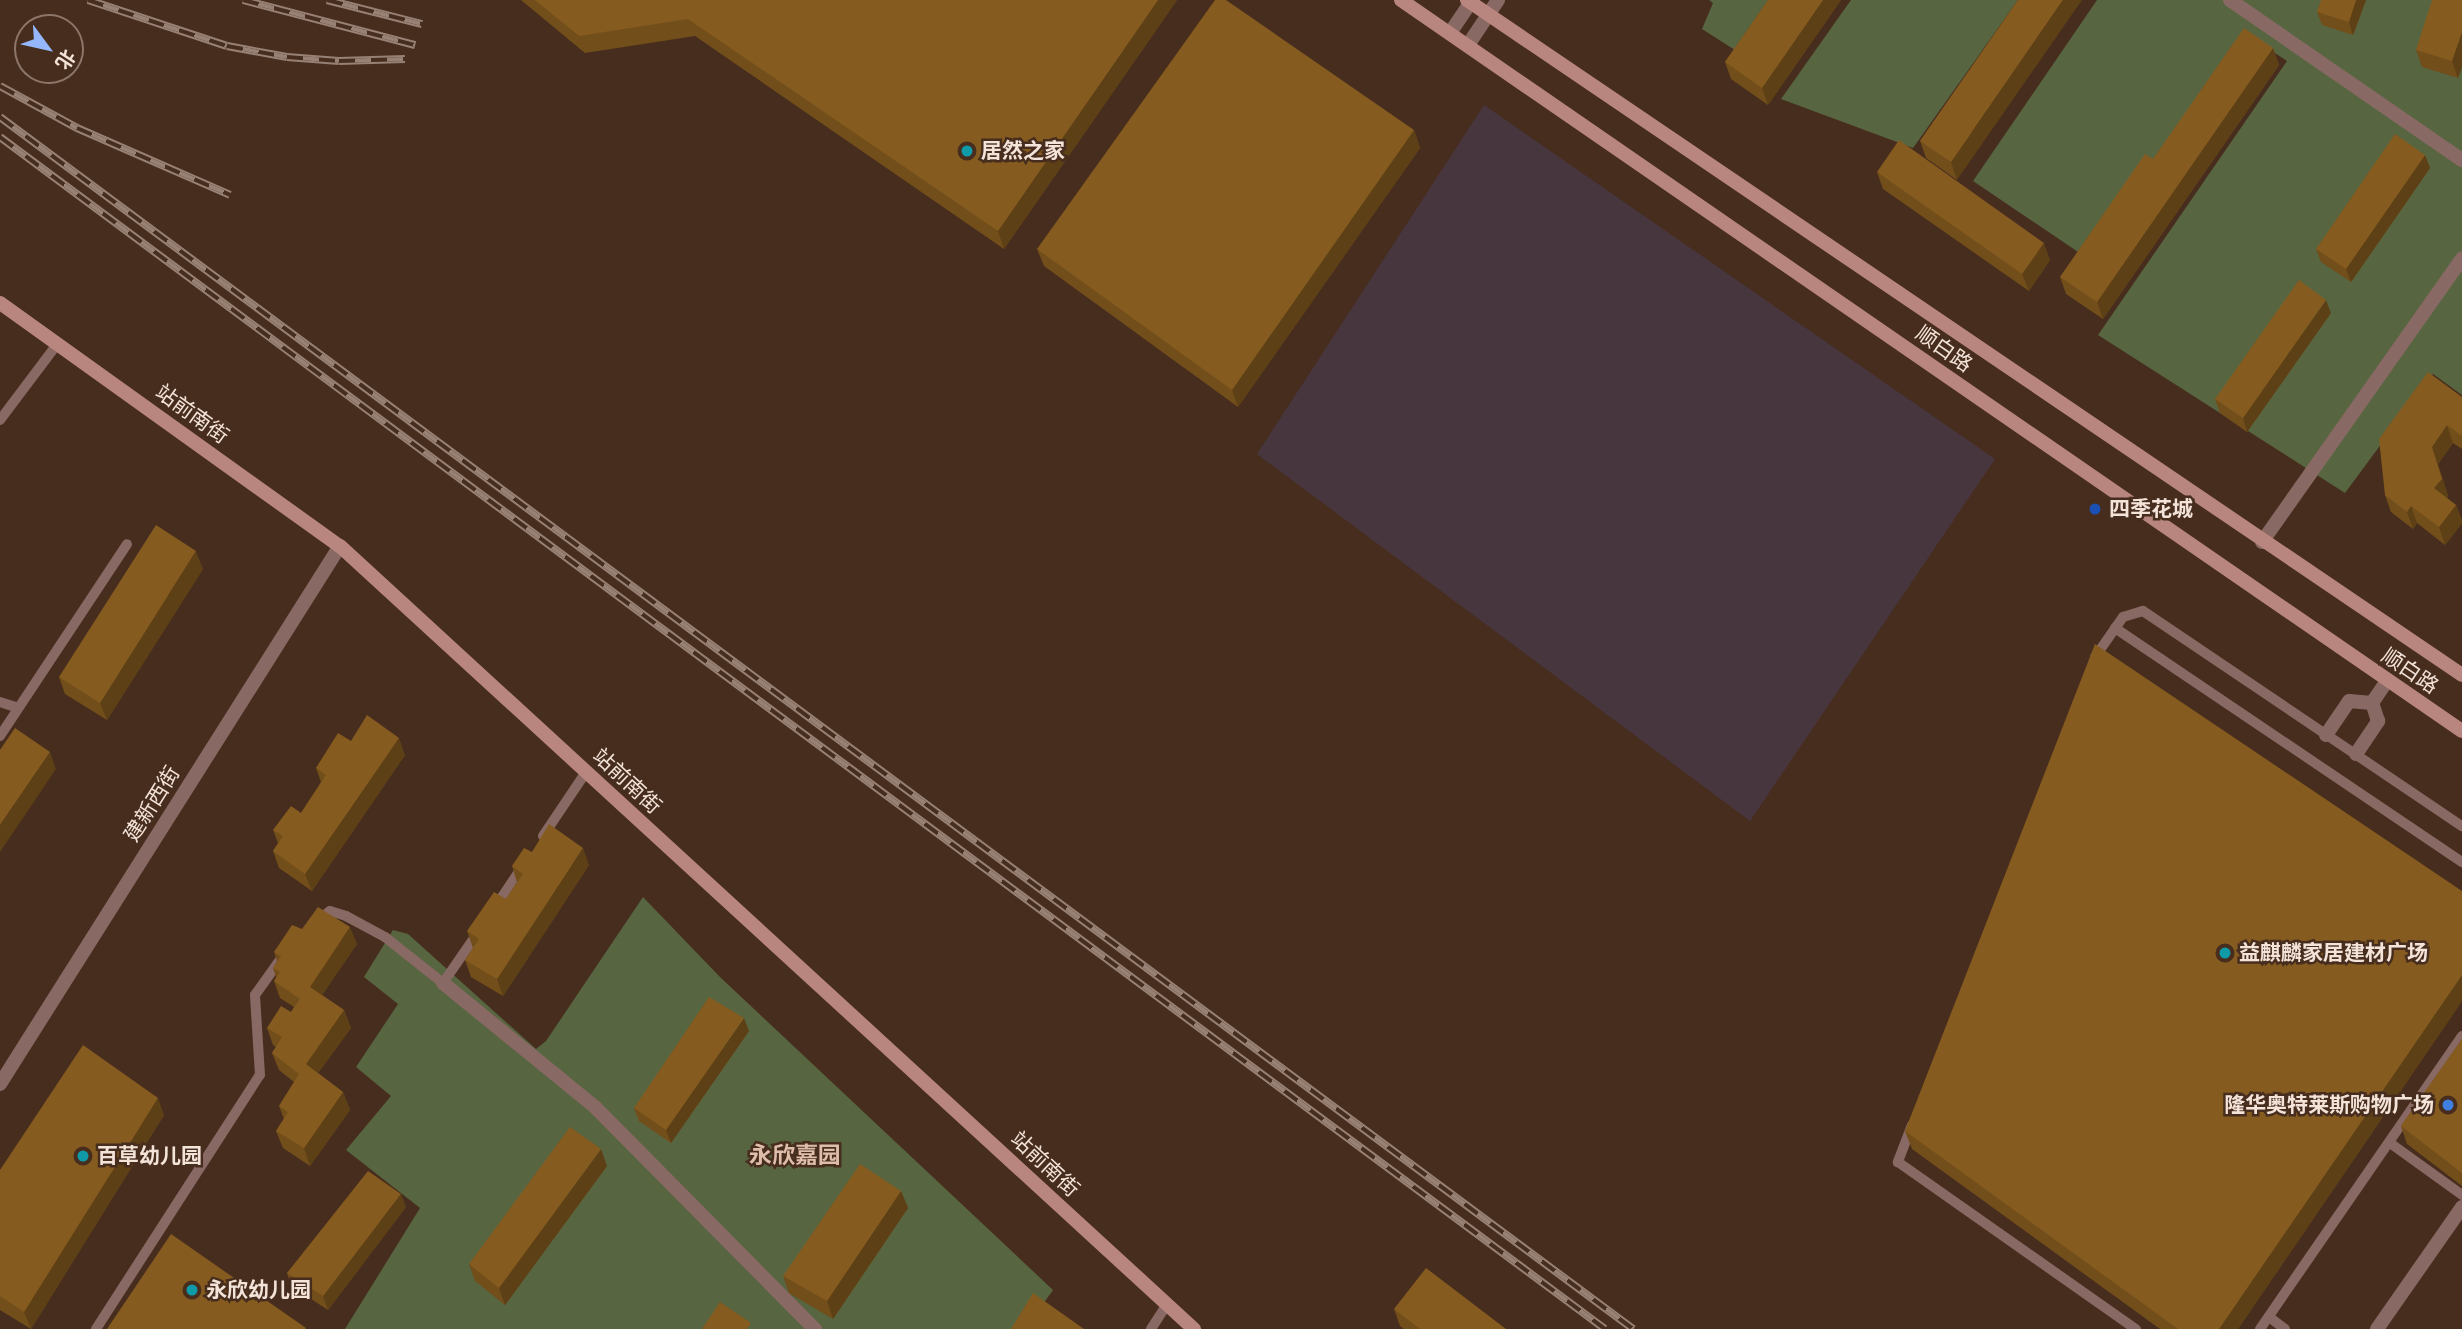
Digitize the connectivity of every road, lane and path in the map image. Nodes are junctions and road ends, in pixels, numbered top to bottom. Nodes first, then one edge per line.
1 (1401, 0) edge
2 (1498, 0) edge
3 (2230, 0) edge
4 (1470, 1) edge
5 (1488, 15) junction
6 (1450, 33) junction
7 (1468, 46) junction
8 (2462, 160) edge
9 (2462, 259) edge
10 (0, 303) edge
11 (58, 343) junction
12 (0, 420) edge
13 (2262, 542) junction
14 (127, 544) dead end
15 (340, 546) junction
16 (2115, 628) junction
17 (2087, 674) edge
18 (2462, 675) edge
19 (2387, 681) junction
20 (0, 702) edge
21 (2372, 703) junction
22 (18, 708) junction
23 (2462, 732) edge
24 (2326, 735) junction
25 (0, 736) edge
26 (2356, 754) junction
27 (586, 772) junction
28 (2462, 826) edge
29 (534, 850) edge
30 (526, 861) edge
31 (2462, 862) edge
32 (307, 928) edge
33 (289, 946) edge
34 (443, 983) junction
35 (2462, 1037) edge
36 (0, 1084) edge
37 (1918, 1110) edge
38 (2390, 1143) junction
39 (2462, 1195) edge
40 (2462, 1207) edge
41 (1167, 1304) junction
42 (2269, 1317) junction
43 (96, 1329) edge
44 (815, 1329) edge
45 (1150, 1329) edge
46 (1194, 1329) edge
47 (2136, 1329) edge
48 (2260, 1329) edge
49 (2286, 1329) edge
50 (2377, 1329) edge

1 - 6 main road, 顺白路
2 - 5 street
3 - 8 street
4 - 5 main road, 顺白路
4 - 6 street
5 - 7 street
5 - 13 main road, 顺白路
6 - 7 main road, 顺白路
7 - 19 main road, 顺白路
9 - 13 street
10 - 11 main road, 站前南街
11 - 12 lane
11 - 15 main road, 站前南街
13 - 18 main road, 顺白路
14 - 22 lane
15 - 27 main road, 站前南街
15 - 36 street, 建新西街
16 - 17 lane
16 - 24 lane
16 - 31 lane
19 - 21 street
19 - 23 main road, 顺白路
20 - 22 lane
21 - 24 street
21 - 26 street
22 - 25 lane
24 - 26 lane
26 - 28 lane
27 - 29 lane
27 - 41 main road, 站前南街
30 - 34 lane
32 - 34 lane
33 - 43 lane
34 - 44 street
35 - 38 lane
37 - 47 lane
38 - 39 lane
38 - 42 lane
40 - 50 street
41 - 45 lane
41 - 46 main road, 站前南街
42 - 48 lane
42 - 49 lane

